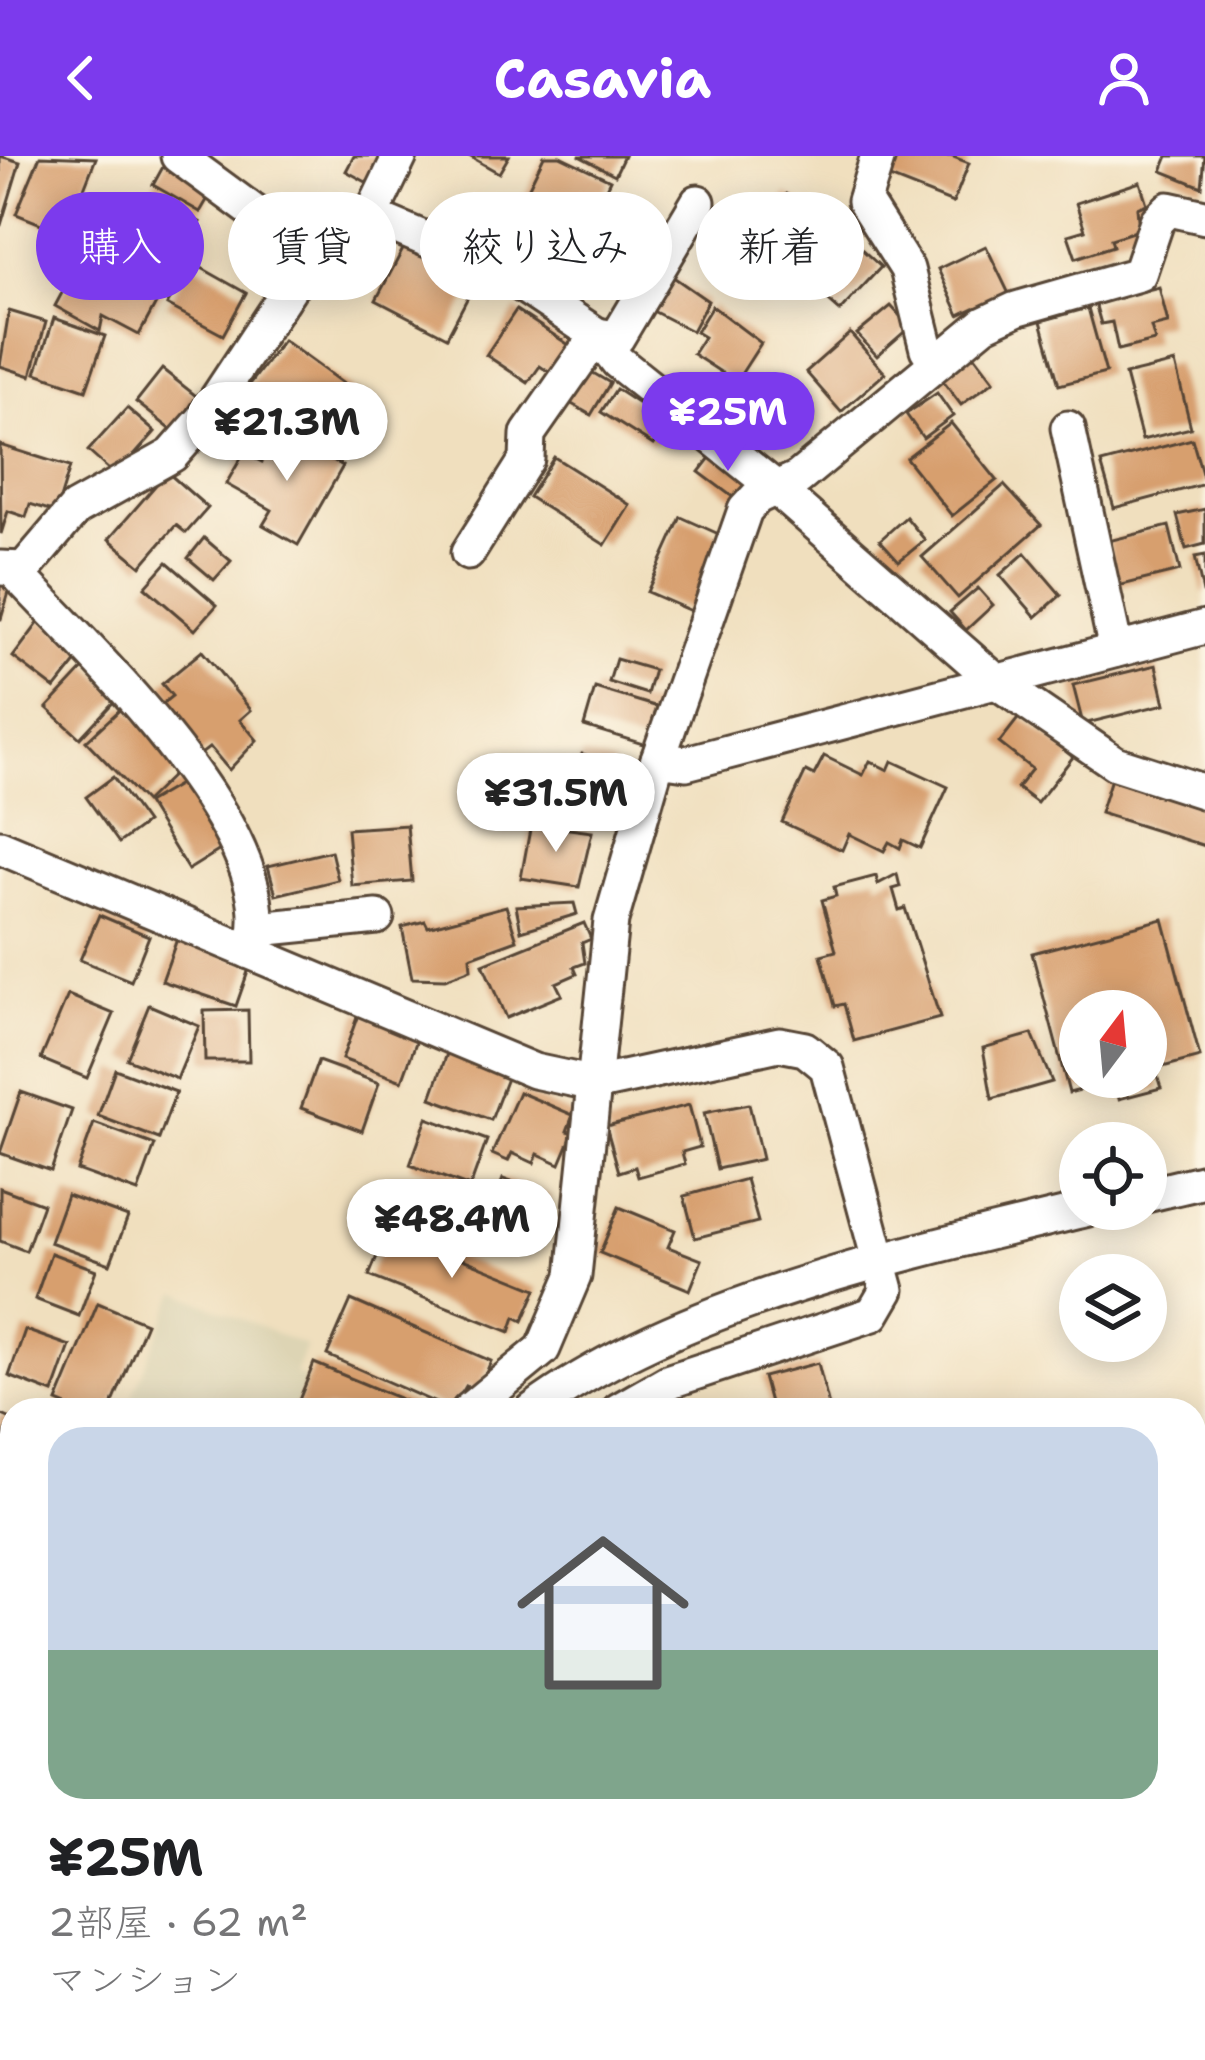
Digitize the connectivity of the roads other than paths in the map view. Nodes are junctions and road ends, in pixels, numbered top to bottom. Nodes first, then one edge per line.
1 (178, 156) edge
2 (400, 156) edge
3 (878, 156) edge
4 (383, 192) edge
5 (228, 193) edge
6 (696, 205) edge
7 (1205, 217) edge
8 (396, 227) edge
9 (282, 300) edge
10 (597, 335) junction
11 (936, 360) junction
12 (1068, 428) dead end
13 (777, 489) junction
14 (468, 553) dead end
15 (8, 570) edge
16 (1205, 627) edge
17 (1116, 650) junction
18 (998, 683) junction
19 (658, 759) junction
20 (1205, 792) edge
21 (0, 847) edge
22 (377, 917) dead end
23 (254, 940) junction
24 (595, 1084) junction
25 (1205, 1181) edge
26 (1167, 1190) edge
27 (1059, 1216) edge
28 (881, 1259) junction
29 (484, 1398) edge
30 (549, 1398) edge
31 (640, 1398) edge

1 - 5 street
2 - 4 street
3 - 11 street
6 - 10 street
7 - 11 street
8 - 10 street
9 - 15 street
10 - 13 street
10 - 14 street
11 - 13 street
12 - 17 street
13 - 18 street
13 - 19 street
15 - 23 street
16 - 17 street
17 - 18 street
18 - 19 street
18 - 20 street
19 - 24 street
21 - 23 street
22 - 23 street
23 - 24 street
24 - 28 street
24 - 29 street
25 - 26 street
27 - 28 street
28 - 30 street
28 - 31 street

